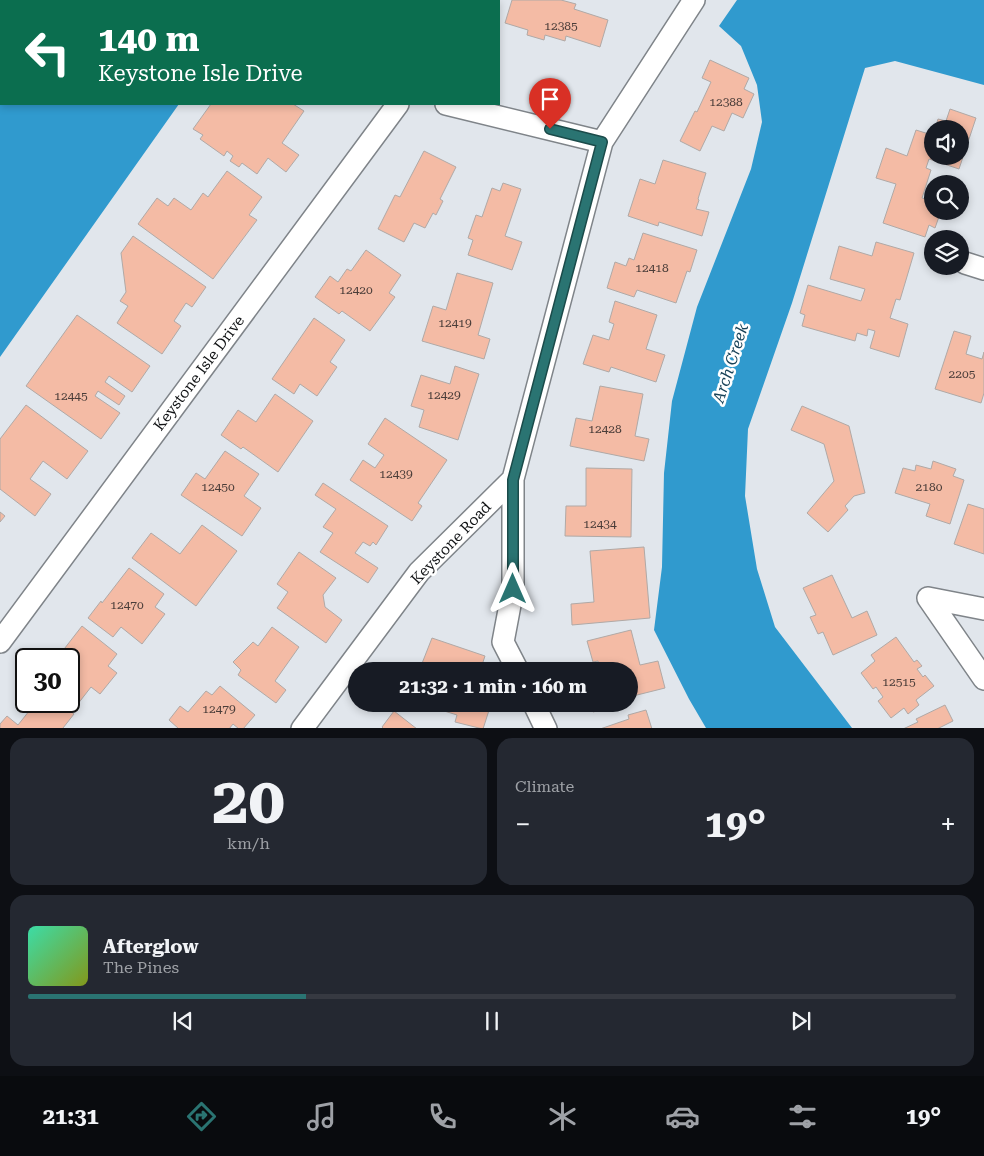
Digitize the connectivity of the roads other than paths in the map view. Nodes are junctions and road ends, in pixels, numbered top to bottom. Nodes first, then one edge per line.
1 (694, 0) edge
2 (397, 105) edge
3 (450, 105) edge
4 (602, 142) junction
5 (513, 480) junction
6 (984, 609) edge
7 (0, 642) edge
8 (513, 662) edge
9 (984, 679) edge
10 (538, 712) edge
11 (302, 728) edge
12 (546, 728) edge

1 - 4 street
2 - 7 street, Keystone Isle Drive
3 - 4 street
4 - 5 street
5 - 8 street
5 - 11 street, Keystone Road
6 - 9 street
10 - 12 street

